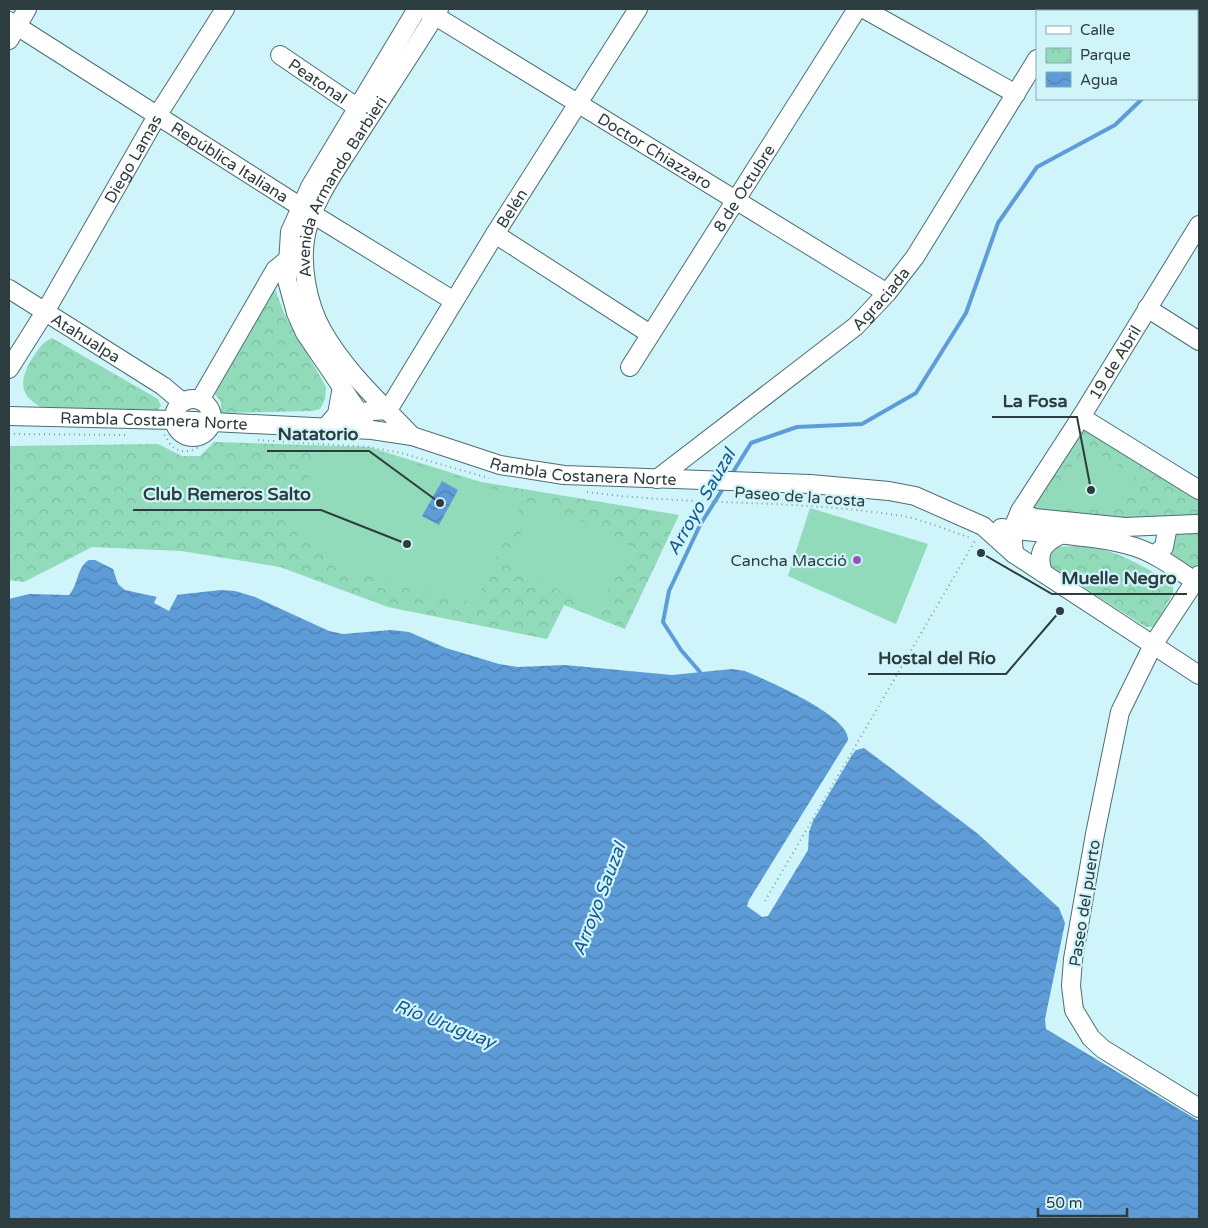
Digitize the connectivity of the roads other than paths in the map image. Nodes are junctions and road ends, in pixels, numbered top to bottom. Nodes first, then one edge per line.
1 (27, 9) edge
2 (225, 9) edge
3 (417, 9) edge
4 (638, 9) edge
5 (857, 9) edge
6 (864, 9) edge
7 (433, 11) edge
8 (11, 29) edge
9 (280, 55) dead end
10 (1036, 61) edge
11 (1016, 94) junction
12 (579, 103) junction
13 (358, 108) junction
14 (158, 116) junction
15 (736, 200) junction
16 (307, 211) junction
17 (1199, 225) edge
18 (495, 234) junction
19 (295, 259) junction
20 (9, 289) edge
21 (887, 293) junction
22 (454, 301) junction
23 (1146, 308) junction
24 (45, 312) junction
25 (650, 334) junction
26 (1199, 340) edge
27 (630, 367) dead end
28 (9, 369) edge
29 (342, 387) junction
30 (200, 400) junction
31 (182, 402) junction
32 (388, 410) junction
33 (12, 411) edge
34 (358, 412) junction
35 (1081, 417) junction
36 (173, 420) junction
37 (333, 428) junction
38 (211, 430) junction
39 (372, 430) junction
40 (412, 436) junction
41 (657, 479) junction
42 (1199, 490) edge
43 (1020, 511) junction
44 (1196, 524) dead end
45 (1168, 526) junction
46 (1012, 530) junction
47 (979, 533) junction
48 (1058, 536) junction
49 (1014, 554) junction
50 (1154, 555) junction
51 (1043, 573) junction
52 (1198, 580) edge
53 (1153, 645) junction
54 (1199, 675) edge
55 (1199, 1108) edge

1 - 8 street
2 - 14 street, Diego Lamas
3 - 13 street, Avenida Armando Barbieri
4 - 12 street, Belén
5 - 15 street, 8 de Octubre
6 - 11 street
7 - 12 street, Doctor Chiazzaro
7 - 16 street, Avenida Armando Barbieri
8 - 14 street, República Italiana
9 - 13 street, Peatonal
10 - 11 street, Agraciada
11 - 21 street, Agraciada
12 - 15 street, Doctor Chiazzaro
12 - 18 street, Belén
13 - 16 street, Avenida Armando Barbieri
14 - 16 street, República Italiana
14 - 24 street, Diego Lamas
15 - 21 street, Doctor Chiazzaro
15 - 25 street, 8 de Octubre
16 - 19 street, Avenida Armando Barbieri
16 - 22 street, República Italiana
17 - 23 street, 19 de Abril
18 - 22 street, Belén
18 - 25 street
19 - 29 street, Avenida Armando Barbieri
19 - 30 street
19 - 32 street, Avenida Armando Barbieri
20 - 24 street, Atahualpa
21 - 41 street, Agraciada
22 - 32 street, Belén
23 - 26 street
23 - 35 street, 19 de Abril
24 - 28 street, Diego Lamas
24 - 31 street, Atahualpa
25 - 27 street, 8 de Octubre
29 - 34 street, Avenida Armando Barbieri
29 - 37 street
30 - 31 street
30 - 38 street
31 - 36 street
32 - 34 street
32 - 40 street, Avenida Armando Barbieri
33 - 36 street, Rambla Costanera Norte
34 - 37 street
34 - 39 street, Avenida Armando Barbieri
35 - 42 street
35 - 43 street, 19 de Abril
36 - 38 street
37 - 38 street, Rambla Costanera Norte
37 - 39 street, Rambla Costanera Norte
39 - 40 street, Rambla Costanera Norte
40 - 41 street, Rambla Costanera Norte
41 - 47 street, Rambla Costanera Norte
43 - 45 street
43 - 46 street, 19 de Abril
44 - 45 street
45 - 50 street
46 - 47 street
46 - 48 street
46 - 49 street, 19 de Abril
47 - 49 street, Rambla Costanera Norte
48 - 50 street
48 - 51 street
49 - 51 street, Rambla Costanera Norte
50 - 52 street
51 - 53 street, Rambla Costanera Norte
52 - 53 street, Paseo del puerto
53 - 54 street, Rambla Costanera Norte
53 - 55 street, Paseo del puerto

